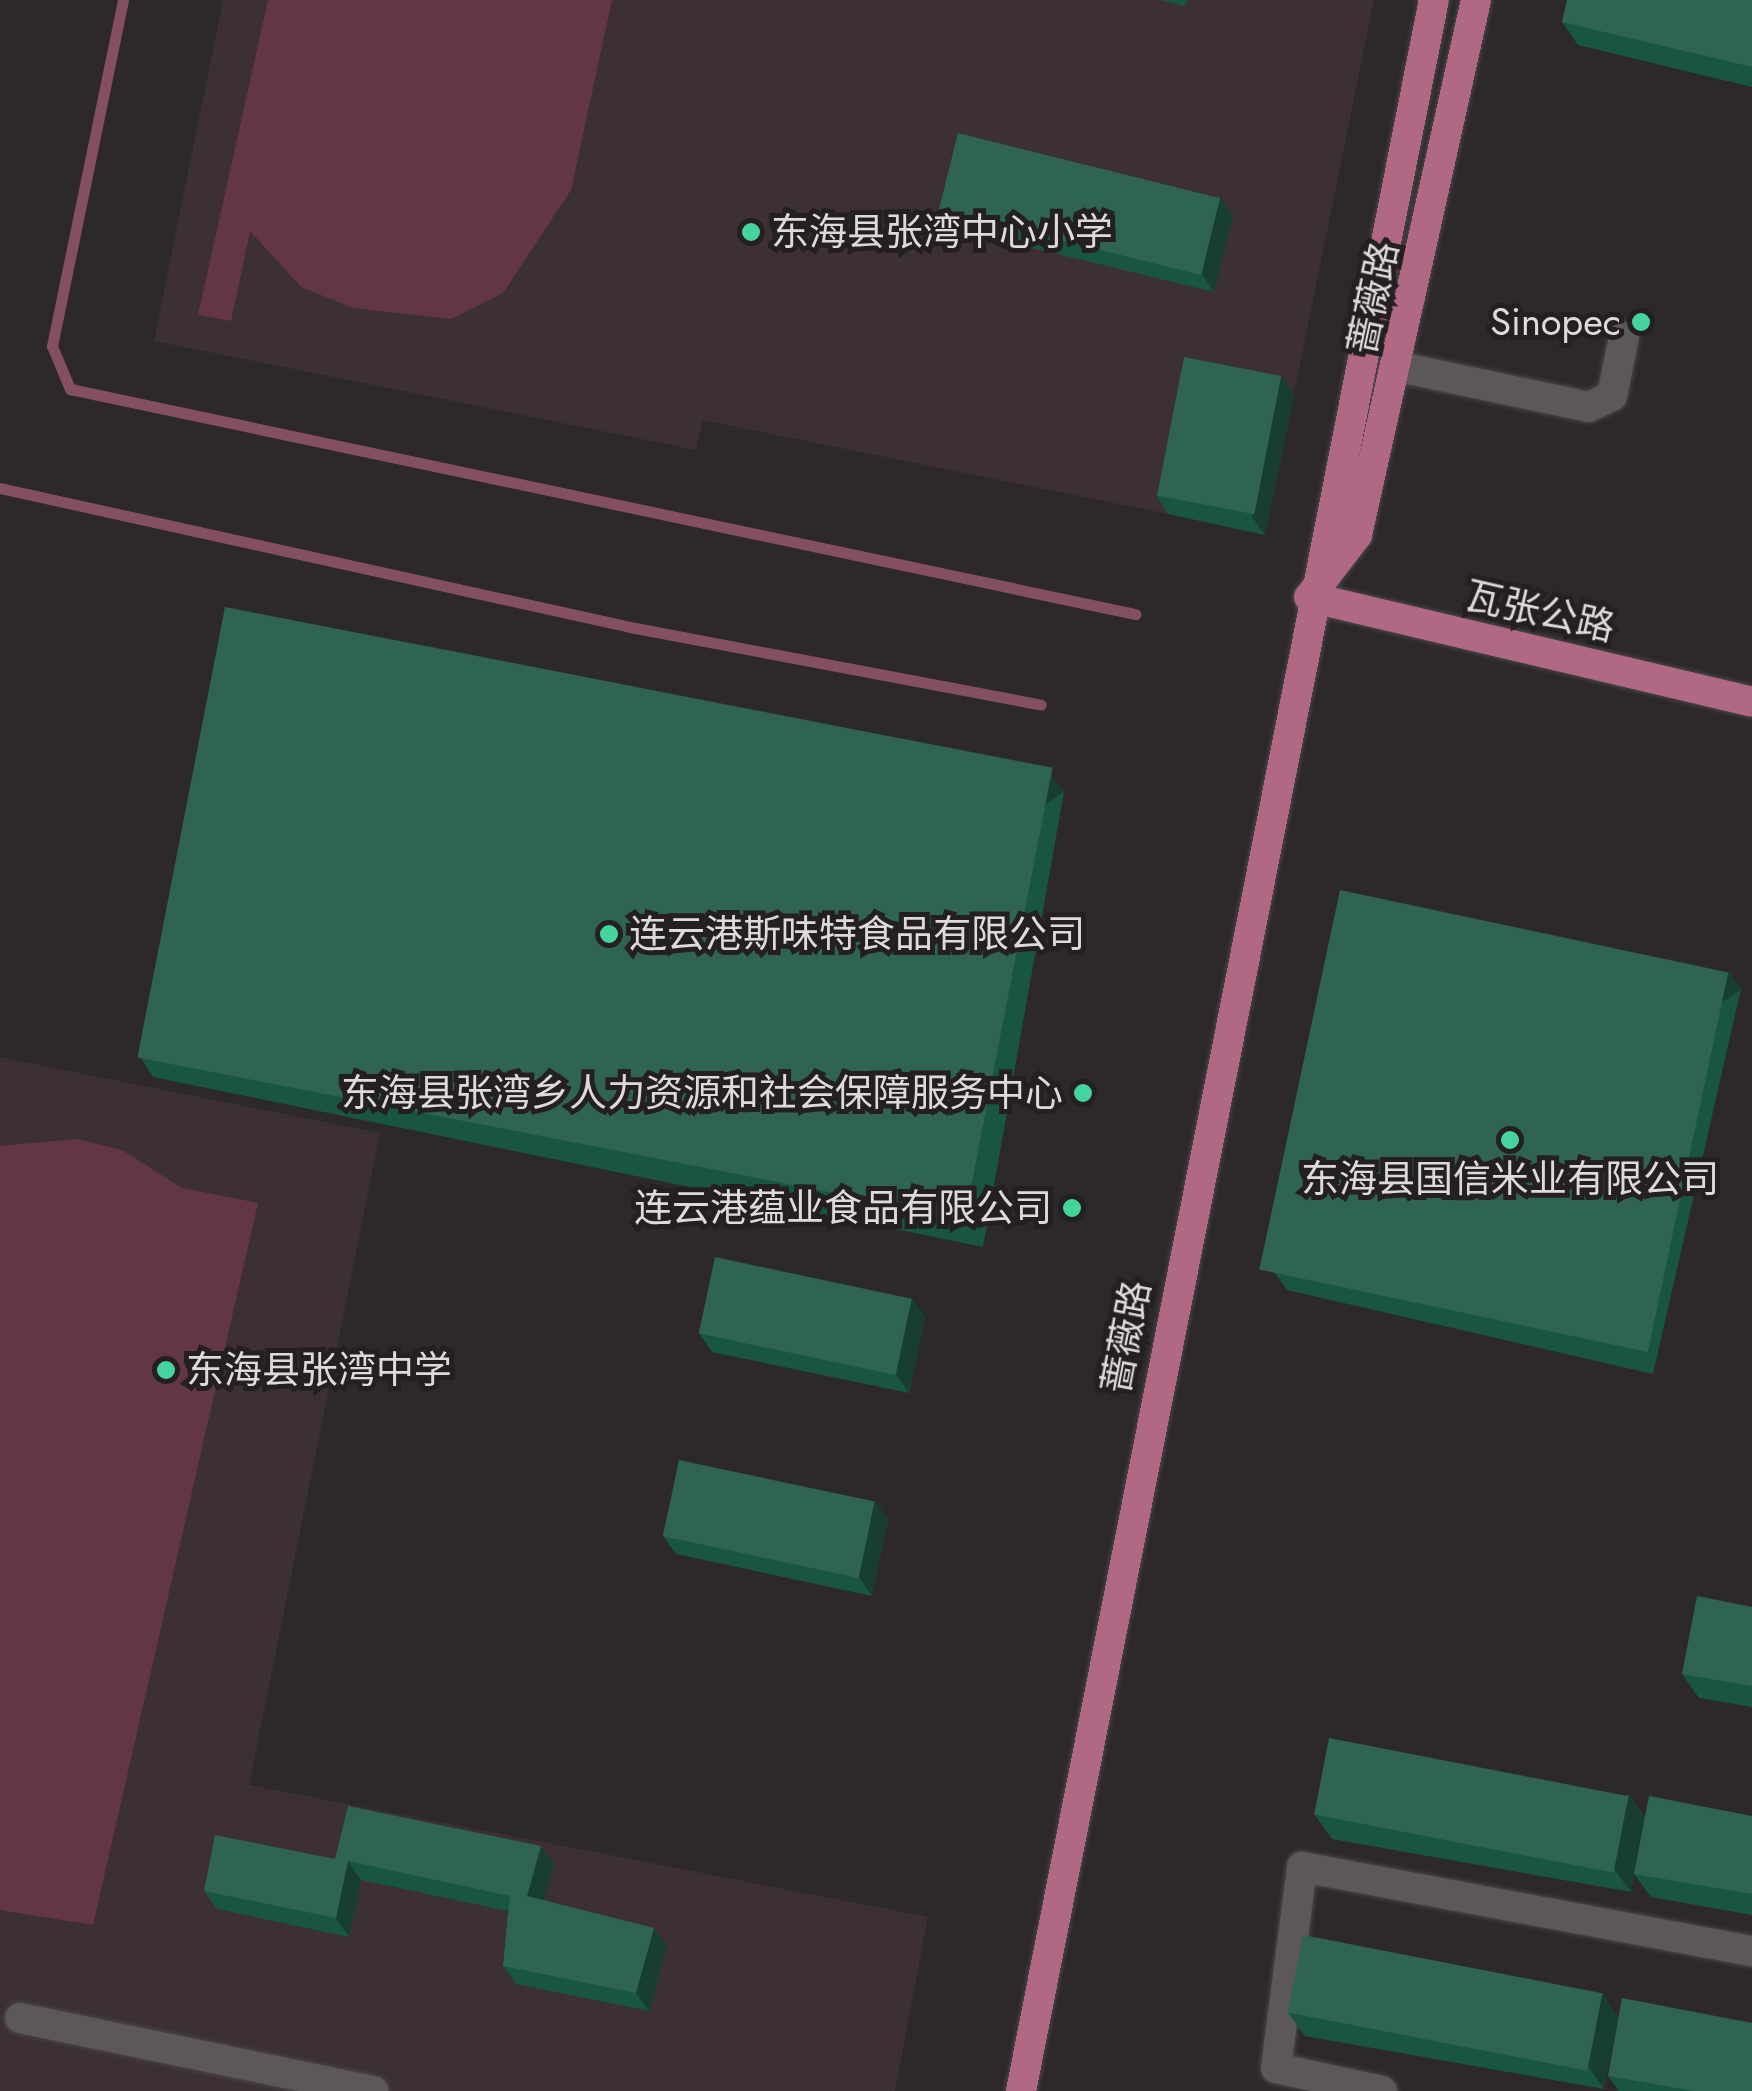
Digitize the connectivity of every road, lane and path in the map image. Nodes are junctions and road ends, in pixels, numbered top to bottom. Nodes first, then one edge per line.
1 (1434, 0) edge
2 (1476, 0) edge
3 (1624, 337) dead end
4 (1400, 367) junction
5 (1309, 597) junction
6 (1752, 702) edge
7 (1752, 1951) edge
8 (20, 2018) dead end
9 (374, 2091) edge
10 (1021, 2091) edge
11 (1382, 2091) edge

1 - 5 main road, 蔷薇路
2 - 4 main road, 蔷薇路
3 - 4 lane
4 - 5 main road, 蔷薇路
5 - 6 main road, 瓦张公路
5 - 10 main road, 蔷薇路
7 - 11 lane
8 - 9 lane

